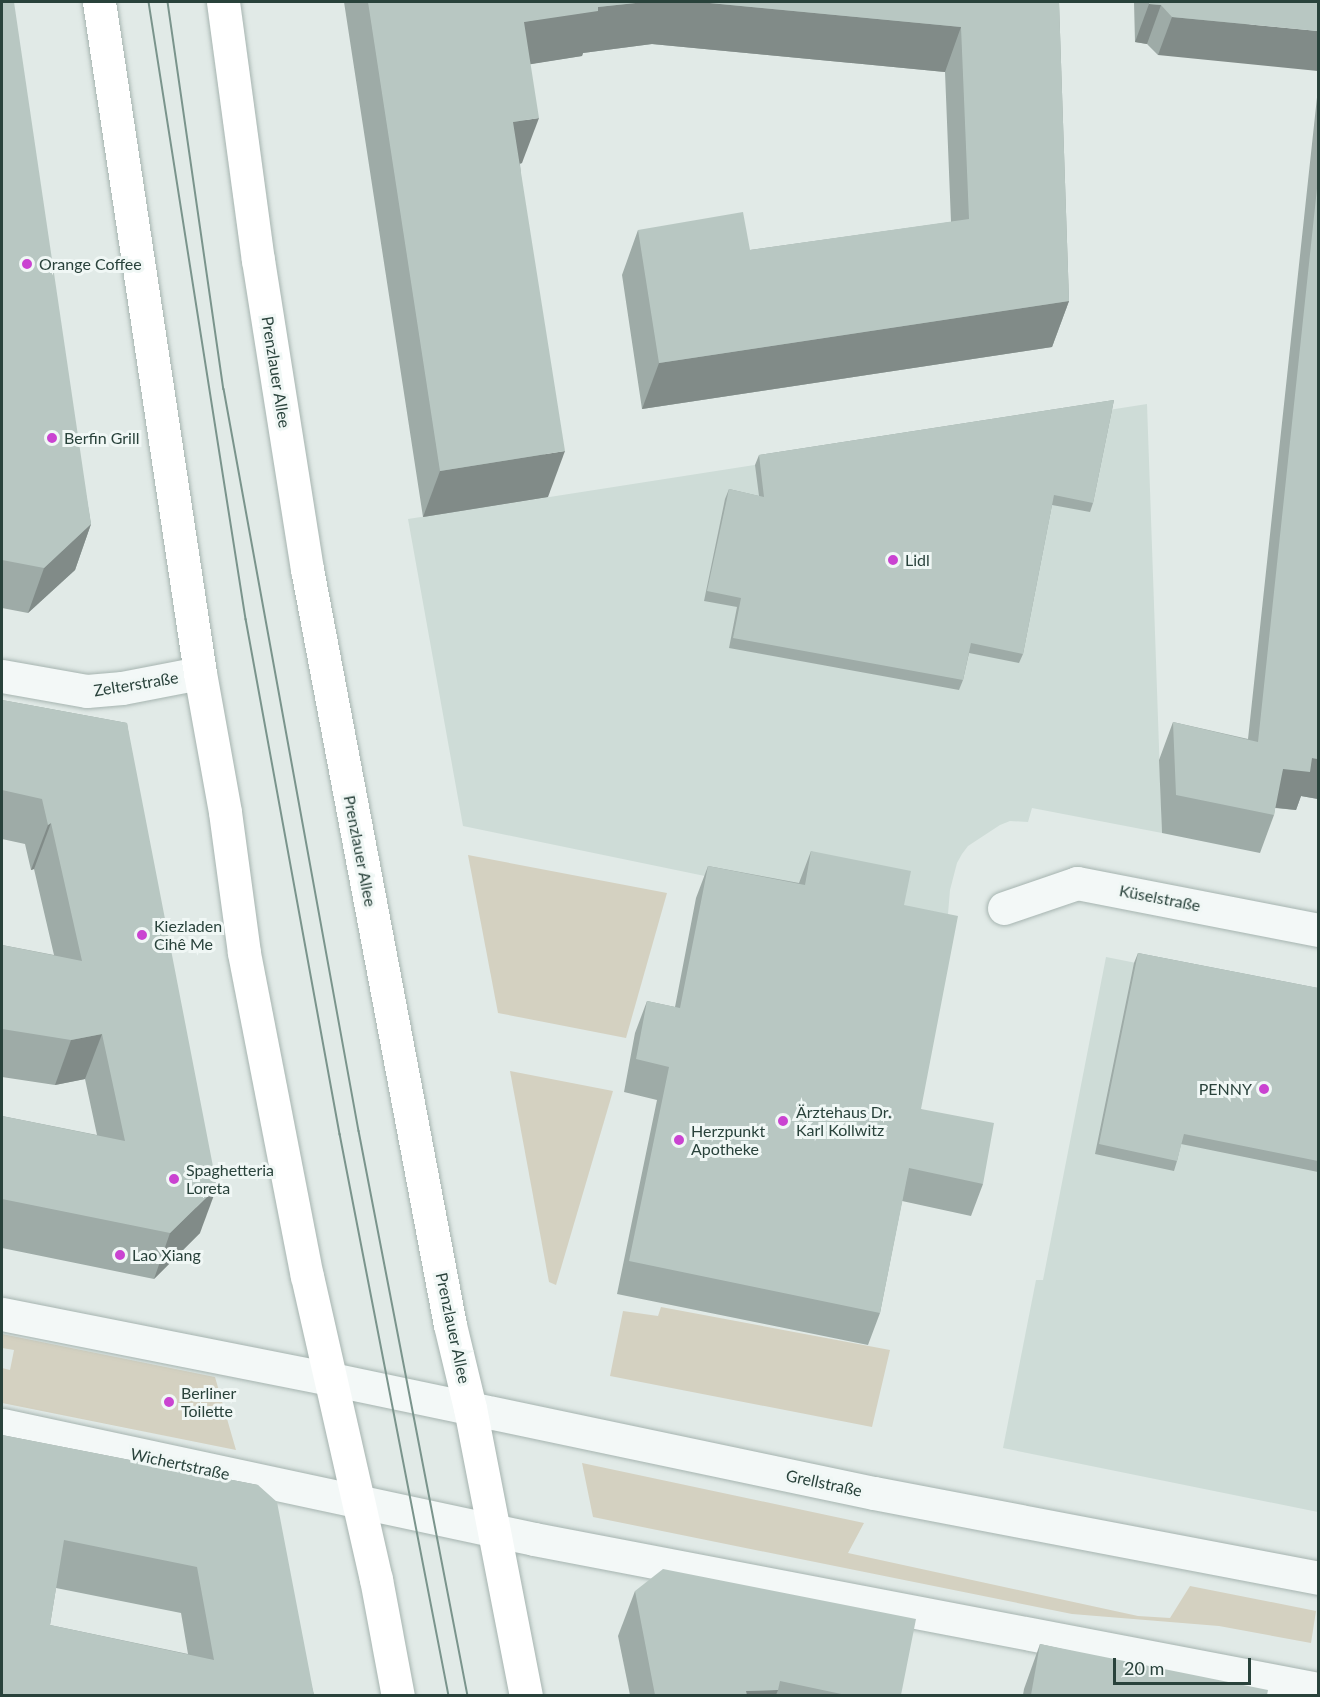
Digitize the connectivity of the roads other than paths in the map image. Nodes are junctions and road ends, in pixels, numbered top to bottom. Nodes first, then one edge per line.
1 (99, 2) edge
2 (223, 2) edge
3 (200, 673) junction
4 (2, 675) edge
5 (1004, 908) dead end
6 (1318, 930) edge
7 (2, 1314) edge
8 (330, 1379) junction
9 (470, 1408) junction
10 (2, 1425) edge
11 (358, 1502) junction
12 (494, 1530) junction
13 (1318, 1578) edge
14 (1318, 1689) edge
15 (398, 1695) edge
16 (526, 1695) edge

1 - 3 main road
2 - 9 main road, Prenzlauer Allee
3 - 4 street, Zelterstraße
3 - 8 main road
5 - 6 street, Küselstraße
7 - 8 street
8 - 9 street, Grellstraße
8 - 11 main road
9 - 12 main road, Prenzlauer Allee
9 - 13 street, Grellstraße
10 - 11 street, Wichertstraße
11 - 12 street
11 - 15 main road
12 - 14 street
12 - 16 main road, Prenzlauer Allee

